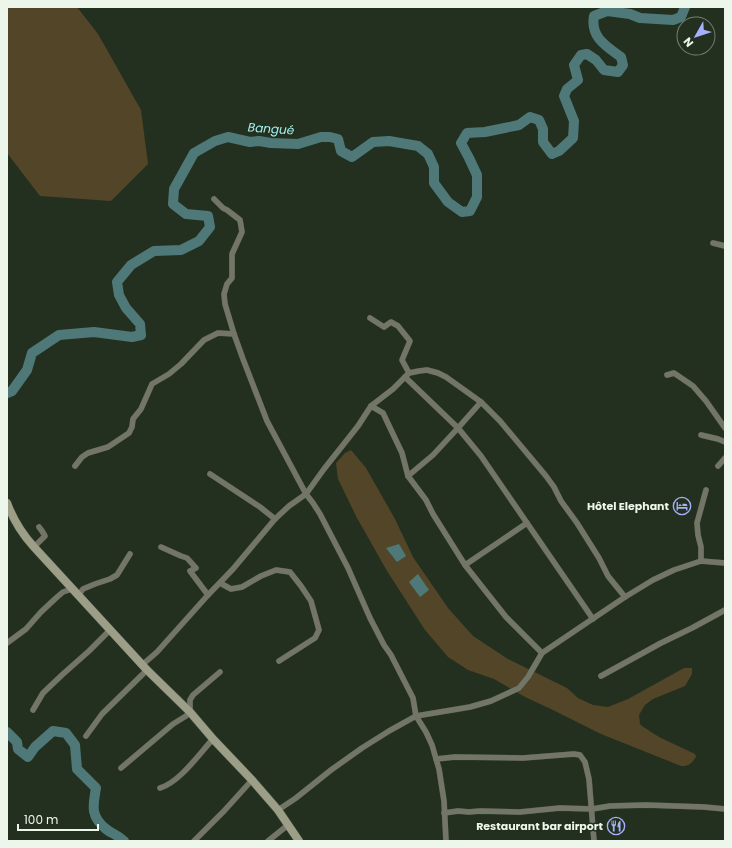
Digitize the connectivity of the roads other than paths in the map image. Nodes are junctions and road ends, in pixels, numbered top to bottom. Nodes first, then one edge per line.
1 (214, 199) dead end
2 (713, 244) dead end
3 (725, 246) edge
4 (370, 318) dead end
5 (234, 334) junction
6 (407, 375) junction
7 (667, 375) dead end
8 (481, 402) junction
9 (370, 406) junction
10 (458, 428) junction
11 (725, 428) edge
12 (701, 435) dead end
13 (725, 442) edge
14 (725, 458) edge
15 (75, 466) dead end
16 (718, 466) dead end
17 (210, 474) dead end
18 (408, 476) junction
19 (706, 490) dead end
20 (306, 494) junction
21 (7, 503) edge
22 (275, 519) junction
23 (526, 523) junction
24 (39, 527) dead end
25 (161, 547) dead end
26 (34, 548) junction
27 (130, 554) dead end
28 (701, 561) junction
29 (725, 563) edge
30 (465, 565) junction
31 (220, 583) junction
32 (72, 589) junction
33 (208, 595) junction
34 (78, 596) junction
35 (625, 597) junction
36 (725, 610) edge
37 (593, 620) junction
38 (110, 630) junction
39 (7, 643) edge
40 (542, 653) junction
41 (279, 662) dead end
42 (144, 668) junction
43 (220, 672) dead end
44 (601, 676) dead end
45 (33, 710) dead end
46 (190, 712) junction
47 (416, 716) junction
48 (86, 736) dead end
49 (213, 739) junction
50 (436, 759) junction
51 (121, 768) dead end
52 (252, 780) junction
53 (160, 788) dead end
54 (592, 809) junction
55 (725, 809) edge
56 (278, 810) junction
57 (444, 813) junction
58 (288, 825) junction
59 (194, 841) edge
60 (268, 841) edge
61 (299, 841) edge
62 (446, 841) edge
63 (594, 841) edge

1 - 5 street
2 - 3 street
4 - 6 street
5 - 15 street
5 - 20 street
6 - 8 street
6 - 9 street
6 - 10 street
7 - 11 street
8 - 10 street
8 - 35 street
9 - 18 street
9 - 20 street
10 - 18 street
10 - 23 street
12 - 13 street
14 - 16 street
17 - 22 street
18 - 30 street
19 - 28 street
20 - 22 street
20 - 47 street
21 - 26 main road
22 - 31 street
23 - 30 street
23 - 37 street
24 - 26 street
25 - 33 street
26 - 32 main road
27 - 34 street
28 - 29 street
28 - 35 street
30 - 40 street
31 - 33 street
31 - 41 street
32 - 34 main road
32 - 39 street
33 - 42 street
34 - 38 main road
35 - 37 street
36 - 44 street
37 - 40 street
38 - 42 main road
38 - 45 street
40 - 47 street
42 - 46 main road
42 - 48 street
43 - 46 street
46 - 49 main road
46 - 51 street
47 - 50 street
47 - 56 street
49 - 52 main road
49 - 53 street
50 - 54 street
50 - 57 street
52 - 56 main road
52 - 59 street
54 - 55 street
54 - 57 street
54 - 63 street
56 - 58 main road
57 - 62 street
58 - 60 street
58 - 61 main road

